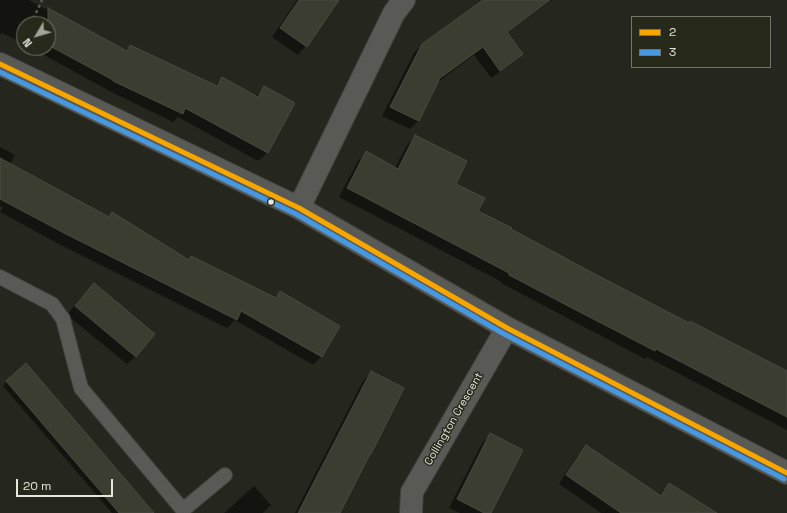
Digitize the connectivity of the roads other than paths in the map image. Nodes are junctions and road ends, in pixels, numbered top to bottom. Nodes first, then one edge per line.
1 (404, 0) edge
2 (0, 64) edge
3 (299, 208) junction
4 (0, 277) edge
5 (507, 328) junction
6 (787, 473) edge
7 (225, 475) dead end
8 (410, 513) edge

1 - 3 street
2 - 3 street
3 - 5 street
4 - 7 lane
5 - 6 street
5 - 8 street, Collington Crescent

